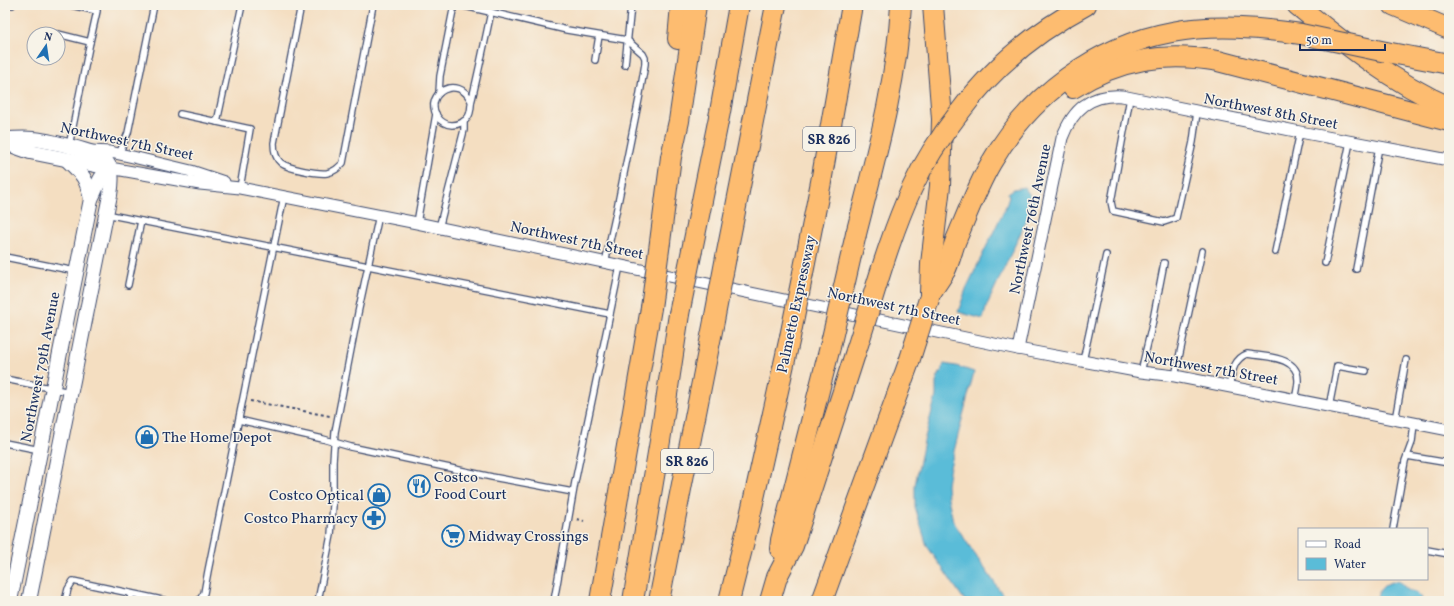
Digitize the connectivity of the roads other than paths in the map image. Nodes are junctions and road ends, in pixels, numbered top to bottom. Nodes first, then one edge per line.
1 (8, 5) edge
2 (12, 5) edge
3 (71, 5) edge
4 (154, 5) edge
5 (242, 5) edge
6 (301, 5) edge
7 (373, 5) edge
8 (454, 5) edge
9 (460, 5) edge
10 (631, 5) edge
11 (681, 5) edge
12 (696, 5) edge
13 (725, 5) edge
14 (739, 5) edge
15 (776, 5) edge
16 (852, 5) edge
17 (901, 5) edge
18 (933, 5) edge
19 (1086, 5) edge
20 (1297, 5) edge
21 (1393, 5) edge
22 (98, 8) edge
23 (492, 12) junction
24 (1449, 29) edge
25 (66, 36) edge
26 (599, 36) junction
27 (627, 40) junction
28 (90, 42) junction
29 (595, 60) dead end
30 (1449, 64) edge
31 (625, 65) dead end
32 (439, 93) junction
33 (1130, 98) junction
34 (471, 101) junction
35 (1087, 102) joint
36 (1449, 107) edge
37 (1197, 112) junction
38 (180, 114) dead end
39 (436, 114) junction
40 (464, 121) junction
41 (1449, 121) edge
42 (217, 122) junction
43 (1013, 131) junction
44 (1300, 132) junction
45 (5, 139) edge
46 (1350, 142) junction
47 (5, 143) edge
48 (1379, 147) junction
49 (91, 151) junction
50 (68, 153) junction
51 (119, 154) junction
52 (671, 157) junction
53 (1449, 160) edge
54 (110, 168) junction
55 (240, 188) junction
56 (284, 196) junction
57 (91, 199) junction
58 (106, 214) junction
59 (379, 215) junction
60 (141, 221) junction
61 (417, 223) junction
62 (439, 228) junction
63 (273, 248) junction
64 (692, 250) junction
65 (1202, 251) dead end
66 (1275, 252) dead end
67 (1106, 256) dead end
68 (5, 257) edge
69 (605, 263) junction
70 (1164, 263) dead end
71 (1325, 263) dead end
72 (368, 266) junction
73 (620, 266) junction
74 (1356, 269) dead end
75 (76, 271) junction
76 (128, 285) dead end
77 (929, 296) junction
78 (610, 314) junction
79 (1018, 349) junction
80 (1406, 360) dead end
81 (1083, 361) junction
82 (1366, 371) dead end
83 (1141, 372) junction
84 (1175, 376) junction
85 (5, 379) edge
86 (1229, 387) junction
87 (53, 389) junction
88 (70, 392) junction
89 (1295, 400) junction
90 (1330, 407) junction
91 (239, 420) junction
92 (1394, 420) junction
93 (1414, 423) junction
94 (1449, 428) edge
95 (334, 442) junction
96 (5, 443) edge
97 (40, 450) junction
98 (1407, 456) junction
99 (1449, 463) edge
100 (573, 492) junction
101 (1393, 528) edge
102 (1428, 550) edge
103 (1449, 554) edge
104 (778, 577) junction
105 (132, 594) junction
106 (10, 601) edge
107 (29, 601) edge
108 (65, 601) edge
109 (129, 601) edge
110 (167, 601) edge
111 (199, 601) edge
112 (318, 601) edge
113 (554, 601) edge
114 (600, 601) edge
115 (633, 601) edge
116 (659, 601) edge
117 (729, 601) edge
118 (770, 601) edge
119 (822, 601) edge

1 - 2 lane
3 - 22 lane
4 - 51 lane
5 - 42 lane
6 - 7 lane
8 - 32 lane
9 - 23 lane
10 - 27 lane
11 - 52 highway
12 - 52 highway
13 - 64 highway
14 - 64 highway
15 - 116 highway, SR 826, bridge
16 - 117 highway, Palmetto Expressway / SR 826, bridge
17 - 104 highway, bridge
18 - 77 highway
19 - 104 highway, bridge
20 - 36 highway
21 - 24 highway
22 - 28 lane
23 - 26 lane
23 - 34 lane
25 - 28 lane
26 - 27 lane
26 - 29 lane
27 - 31 lane
27 - 69 lane
28 - 50 lane
30 - 43 highway, bridge
32 - 34 lane
32 - 39 lane
33 - 35 street, Northwest 8th Street
33 - 37 street, Northwest 8th Street
33 - 37 lane
34 - 40 lane
35 - 79 street, Northwest 76th Avenue
37 - 44 street, Northwest 8th Street
38 - 42 lane
39 - 40 lane
39 - 61 lane
40 - 62 lane
41 - 43 highway
42 - 55 lane
43 - 77 highway
44 - 46 street, Northwest 8th Street
44 - 66 lane
45 - 50 street, Northwest 7th Street
46 - 48 street, Northwest 8th Street
46 - 71 lane
47 - 50 street
48 - 53 street, Northwest 8th Street
48 - 74 lane
49 - 50 street, Northwest 7th Street
49 - 51 street, Northwest 7th Street
49 - 54 street
50 - 54 street, Northwest 7th Street
50 - 57 street
51 - 55 street, Northwest 7th Street
52 - 114 highway, bridge
54 - 55 street, Northwest 7th Street
54 - 57 street, Northwest 79th Avenue
54 - 58 street
55 - 56 street, Northwest 7th Street
56 - 59 street, Northwest 7th Street
56 - 63 lane
57 - 75 street, Northwest 79th Avenue
58 - 60 lane
58 - 88 street
59 - 61 street, Northwest 7th Street
59 - 72 lane
60 - 63 lane
60 - 76 lane
61 - 62 street, Northwest 7th Street
62 - 69 street, Northwest 7th Street
63 - 72 lane
63 - 91 lane
64 - 115 highway, bridge
65 - 84 lane
67 - 81 lane
68 - 75 lane
69 - 73 street, Northwest 7th Street
70 - 83 lane
72 - 78 lane
72 - 95 lane
73 - 78 lane
73 - 79 street, Northwest 7th Street
75 - 87 street, Northwest 79th Avenue
77 - 119 highway, bridge
78 - 100 lane
79 - 81 street, Northwest 7th Street
80 - 92 lane
81 - 83 street, Northwest 7th Street
82 - 90 lane
83 - 84 street, Northwest 7th Street
84 - 86 street, Northwest 7th Street
85 - 87 lane
86 - 89 street, Northwest 7th Street
86 - 89 lane
87 - 88 lane
87 - 97 street, Northwest 79th Avenue
88 - 107 street
89 - 90 street, Northwest 7th Street
90 - 92 street, Northwest 7th Street
91 - 95 lane
91 - 111 lane
92 - 93 street, Northwest 7th Street
93 - 94 street, Northwest 7th Street
93 - 98 lane
95 - 100 lane
95 - 112 lane
96 - 97 lane
97 - 106 street, Northwest 79th Avenue
98 - 99 lane
98 - 101 lane
100 - 113 lane
102 - 103 lane
104 - 118 highway
105 - 108 lane
105 - 109 lane
105 - 110 lane

